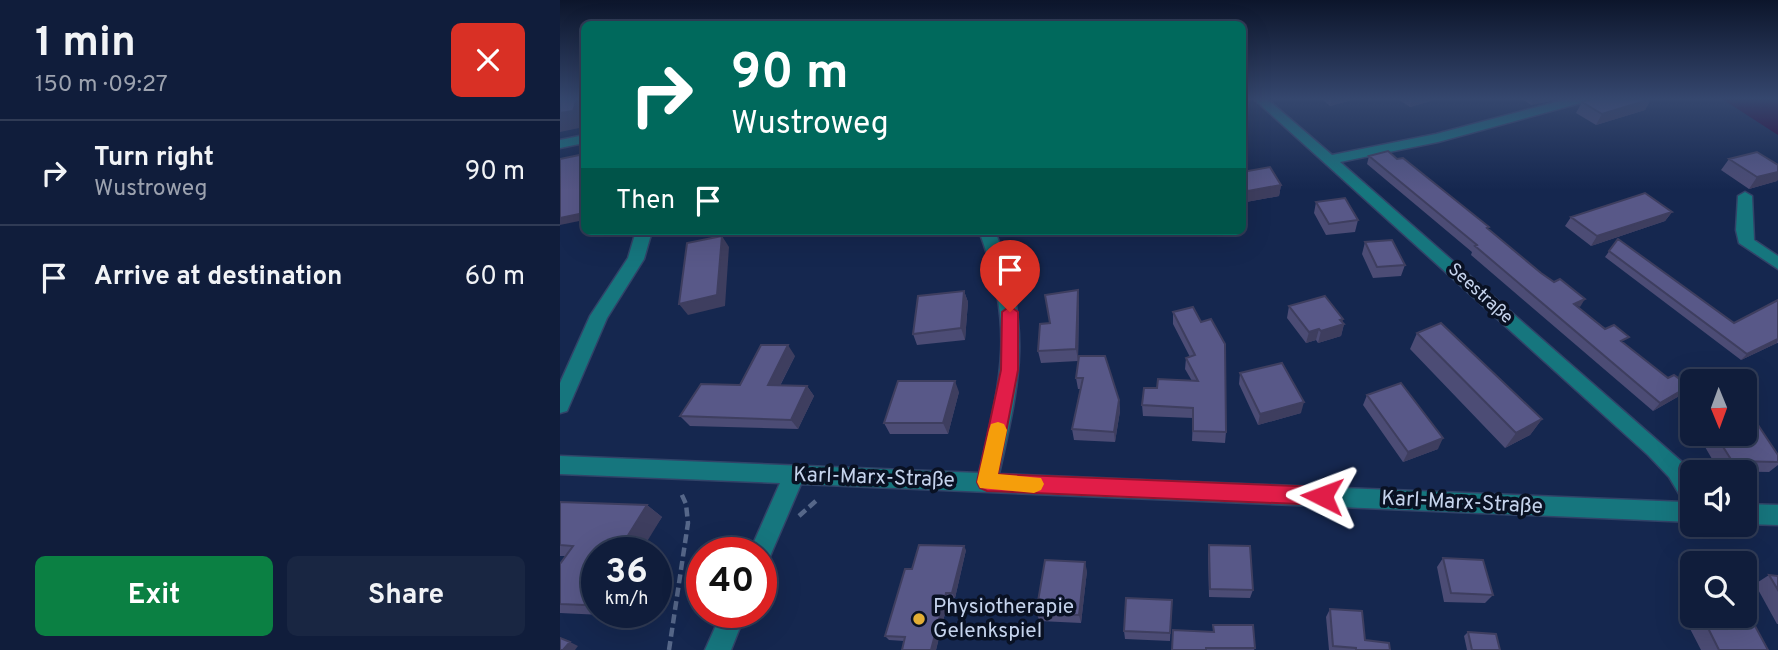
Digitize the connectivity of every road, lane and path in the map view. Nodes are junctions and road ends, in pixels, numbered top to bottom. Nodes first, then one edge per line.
1 (1294, 129) edge
2 (1470, 129) edge
3 (581, 140) edge
4 (560, 144) edge
5 (1329, 160) junction
6 (1745, 197) dead end
7 (643, 235) edge
8 (989, 235) edge
9 (1778, 264) edge
10 (560, 405) edge
11 (560, 465) edge
12 (794, 475) junction
13 (1680, 476) edge
14 (987, 482) junction
15 (681, 493) dead end
16 (1680, 511) edge
17 (1757, 514) edge
18 (1778, 515) edge
19 (767, 537) edge
20 (727, 628) edge
21 (668, 650) edge
22 (718, 650) edge

1 - 5 street, Seestraße
2 - 5 street
3 - 4 street
5 - 13 street, Seestraße
6 - 9 street
7 - 10 street
8 - 14 street
11 - 12 street, Karl-Marx-Straße
12 - 14 street, Karl-Marx-Straße
12 - 19 street
14 - 16 street, Karl-Marx-Straße
15 - 21 path
17 - 18 street
20 - 22 street

